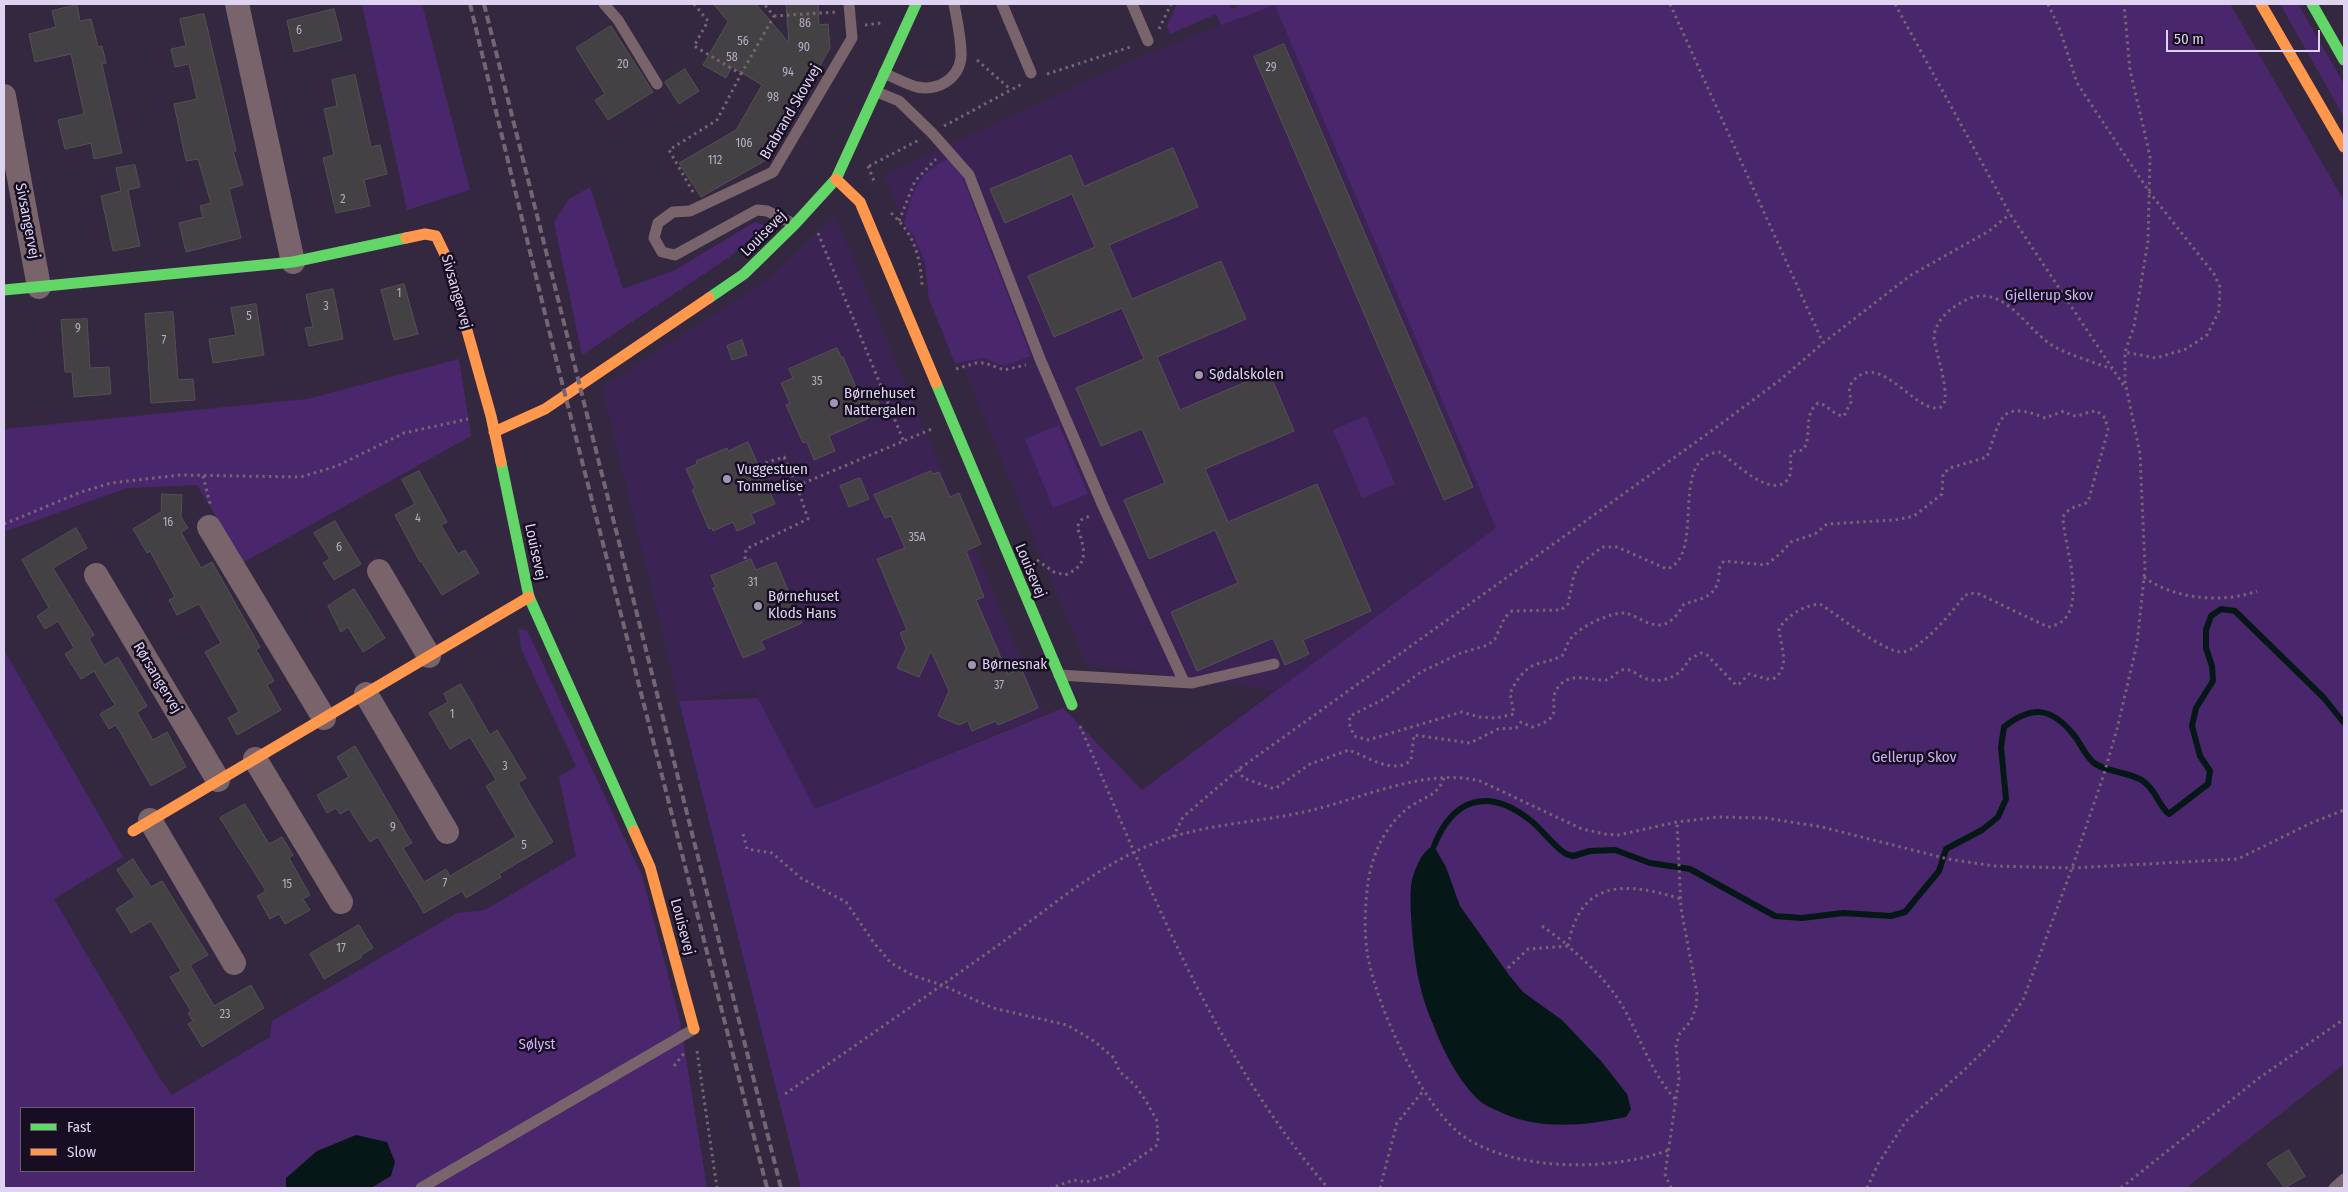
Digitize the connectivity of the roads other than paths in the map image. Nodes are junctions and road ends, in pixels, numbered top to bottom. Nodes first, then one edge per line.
1 (237, 4) edge
2 (604, 4) edge
3 (916, 4) edge
4 (954, 4) edge
5 (1002, 4) edge
6 (1132, 4) edge
7 (2261, 4) edge
8 (2312, 4) edge
9 (850, 7) edge
10 (1148, 41) road end
11 (2344, 60) edge
12 (884, 73) junction
13 (1033, 77) road end
14 (657, 84) dead end
15 (876, 92) junction
16 (4, 96) edge
17 (2344, 147) edge
18 (836, 179) junction
19 (795, 224) junction
20 (293, 262) junction
21 (39, 287) junction
22 (4, 290) edge
23 (494, 432) junction
24 (209, 527) road end
25 (379, 571) dead end
26 (96, 575) dead end
27 (529, 597) junction
28 (429, 656) junction
29 (1274, 664) dead end
30 (1058, 675) junction
31 (1184, 682) junction
32 (366, 694) junction
33 (1072, 705) dead end
34 (324, 718) junction
35 (255, 759) junction
36 (218, 780) junction
37 (142, 826) joint
38 (447, 832) dead end
39 (341, 902) dead end
40 (234, 963) dead end
41 (694, 1028) joint
42 (2344, 1179) edge
43 (421, 1188) edge
44 (2334, 1188) edge

1 - 20 street
2 - 14 lane
3 - 12 street, Louisevej
4 - 12 lane
5 - 13 lane
6 - 10 lane
7 - 17 street
8 - 11 street
9 - 19 lane, Brabrand Skovvej
12 - 15 street, Louisevej
15 - 18 street, Louisevej
15 - 31 lane
16 - 21 street, Sivsangervej
18 - 19 street, Louisevej
18 - 30 street, Louisevej
19 - 23 street, Louisevej
20 - 21 street, Sivsangervej
20 - 23 street, Sivsangervej
21 - 22 street, Sivsangervej
23 - 27 street, Louisevej
24 - 34 street
25 - 28 street
26 - 36 street, Rørsangervej
27 - 28 street
27 - 41 street, Louisevej
28 - 32 street
29 - 31 lane
30 - 31 lane
30 - 33 street, Louisevej
32 - 34 street
32 - 38 street
34 - 35 street
35 - 36 street
35 - 39 street
36 - 37 street
37 - 40 street
41 - 43 lane
42 - 44 lane

